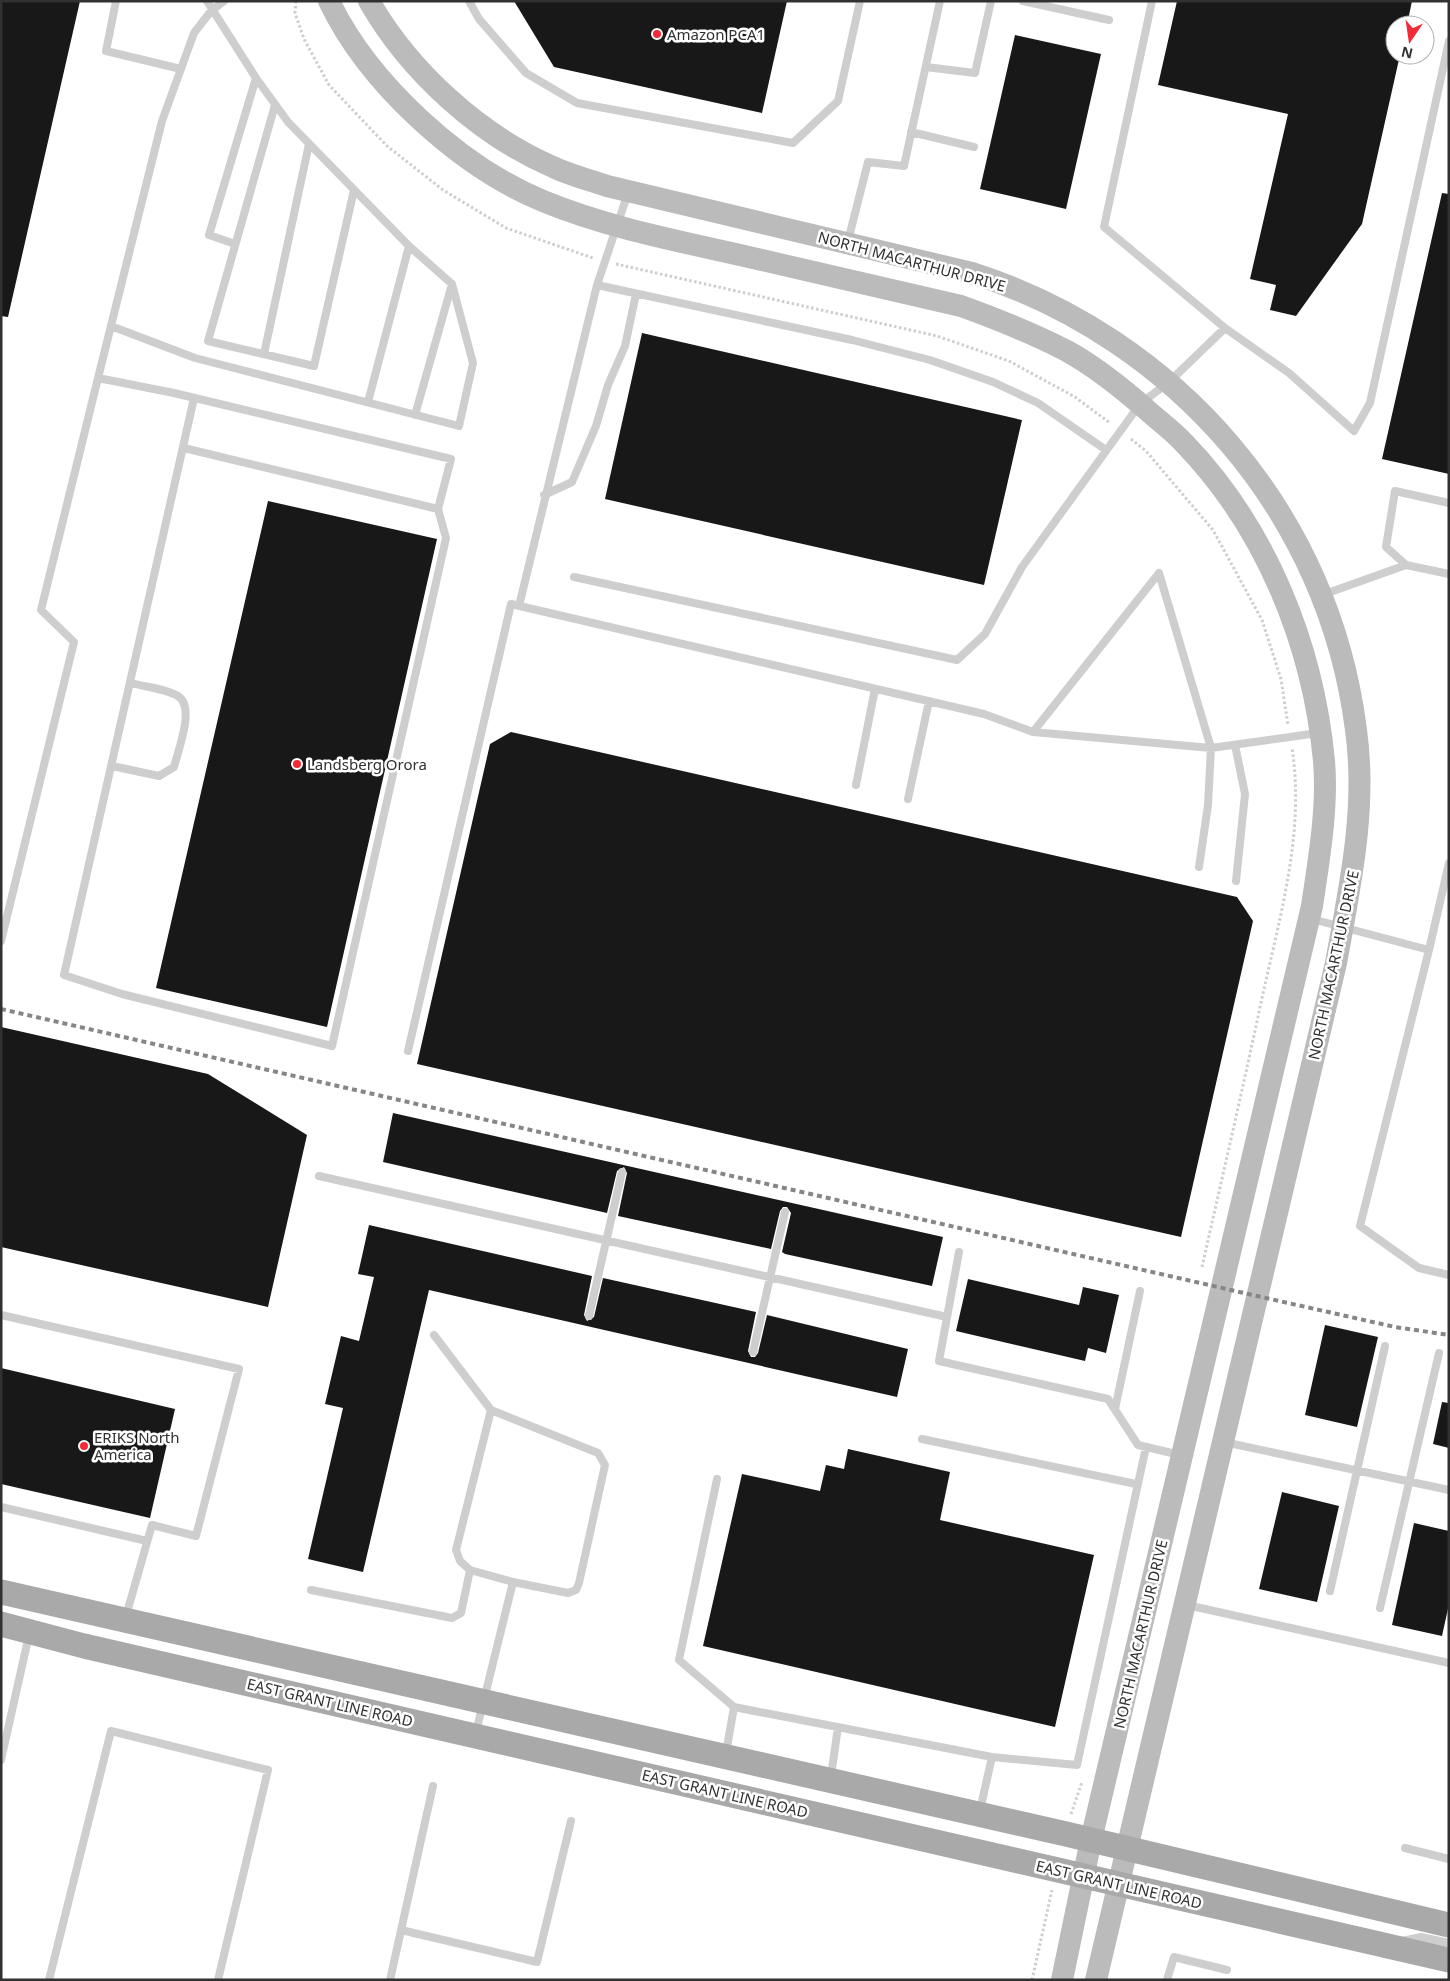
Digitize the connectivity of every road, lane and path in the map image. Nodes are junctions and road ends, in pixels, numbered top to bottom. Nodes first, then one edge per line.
1 (116, 1) edge
2 (207, 1) edge
3 (224, 1) edge
4 (296, 1) edge
5 (329, 1) edge
6 (369, 1) edge
7 (469, 1) edge
8 (860, 1) edge
9 (940, 1) edge
10 (991, 1) edge
11 (1023, 1) edge
12 (1152, 1) edge
13 (211, 11) junction
14 (1109, 20) dead end
15 (1449, 41) edge
16 (926, 66) junction
17 (181, 69) junction
18 (256, 78) junction
19 (1440, 83) junction
20 (1449, 85) edge
21 (275, 105) junction
22 (911, 132) junction
23 (309, 144) junction
24 (974, 147) dead end
25 (354, 190) junction
26 (628, 191) junction
27 (617, 226) junction
28 (848, 243) junction
29 (235, 244) junction
30 (409, 246) junction
31 (605, 261) junction
32 (452, 284) junction
33 (597, 285) junction
34 (636, 294) junction
35 (111, 326) junction
36 (1225, 328) junction
37 (264, 354) junction
38 (98, 378) junction
39 (1169, 382) junction
40 (194, 398) junction
41 (368, 402) junction
42 (1140, 404) junction
43 (416, 414) junction
44 (1120, 431) junction
45 (184, 448) junction
46 (1106, 450) junction
47 (544, 495) junction
48 (1449, 503) edge
49 (438, 509) junction
50 (1406, 565) junction
51 (1449, 574) edge
52 (574, 577) dead end
53 (1320, 596) junction
54 (519, 606) junction
55 (131, 683) junction
56 (875, 689) junction
57 (929, 701) junction
58 (1033, 732) junction
59 (1320, 733) junction
60 (1290, 737) junction
61 (1235, 745) junction
62 (1211, 748) junction
63 (112, 766) junction
64 (856, 785) dead end
65 (908, 799) dead end
66 (1449, 863) edge
67 (1199, 867) dead end
68 (1236, 881) dead end
69 (1309, 919) junction
70 (1342, 928) junction
71 (1, 941) edge
72 (1429, 950) junction
73 (408, 1051) dead end
74 (622, 1172) dead end
75 (318, 1176) dead end
76 (785, 1212) dead end
77 (607, 1241) junction
78 (959, 1252) dead end
79 (1202, 1267) dead end
80 (1449, 1275) edge
81 (769, 1277) junction
82 (1140, 1291) dead end
83 (1, 1315) edge
84 (589, 1316) dead end
85 (947, 1317) junction
86 (434, 1335) dead end
87 (1386, 1346) dead end
88 (753, 1352) dead end
89 (1439, 1353) dead end
90 (1115, 1409) junction
91 (490, 1410) junction
92 (922, 1439) dead end
93 (1146, 1447) junction
94 (1221, 1448) junction
95 (1182, 1456) junction
96 (1358, 1471) junction
97 (717, 1479) dead end
98 (1408, 1482) junction
99 (1136, 1484) junction
100 (1449, 1490) edge
101 (1, 1507) edge
102 (147, 1540) junction
103 (470, 1570) junction
104 (514, 1582) junction
105 (311, 1590) dead end
106 (1330, 1591) dead end
107 (1, 1592) edge
108 (1184, 1604) junction
109 (1380, 1608) dead end
110 (125, 1620) junction
111 (1, 1624) edge
112 (30, 1632) junction
113 (1449, 1663) edge
114 (483, 1702) junction
115 (734, 1707) junction
116 (838, 1727) junction
117 (475, 1736) junction
118 (725, 1757) junction
119 (992, 1757) junction
120 (1, 1760) edge
121 (830, 1781) junction
122 (433, 1786) dead end
123 (980, 1815) junction
124 (571, 1821) dead end
125 (1091, 1840) junction
126 (1126, 1848) junction
127 (1404, 1848) dead end
128 (1449, 1859) edge
129 (1083, 1876) junction
130 (1118, 1884) junction
131 (1449, 1925) edge
132 (401, 1930) junction
133 (1449, 1943) edge
134 (1389, 1945) junction
135 (1449, 1960) edge
136 (1227, 1970) dead end
137 (49, 1980) edge
138 (218, 1980) edge
139 (390, 1980) edge
140 (1062, 1980) edge
141 (1096, 1980) edge
142 (1167, 1980) edge

1 - 17 lane
2 - 13 lane
3 - 13 lane
4 - 31 path
5 - 27 main road, NORTH MACARTHUR DRIVE
6 - 26 main road, NORTH MACARTHUR DRIVE
7 - 8 lane
9 - 16 lane
10 - 16 lane
11 - 14 lane
12 - 36 lane
13 - 17 lane
13 - 18 lane
15 - 19 lane
16 - 22 lane
17 - 35 lane
18 - 21 lane
18 - 29 lane
19 - 20 lane
19 - 36 lane
21 - 23 lane
21 - 29 lane
22 - 24 lane
22 - 28 lane
23 - 25 lane
23 - 37 lane
25 - 30 lane
25 - 37 lane
26 - 27 lane
26 - 28 main road, NORTH MACARTHUR DRIVE
27 - 31 lane
27 - 42 main road, NORTH MACARTHUR DRIVE
28 - 39 main road, NORTH MACARTHUR DRIVE
29 - 37 lane
30 - 32 lane
30 - 41 lane
31 - 33 lane
31 - 44 path
32 - 43 lane
32 - 43 lane
33 - 34 lane
33 - 47 lane
34 - 46 lane
34 - 47 lane
35 - 38 lane
35 - 41 lane
36 - 39 lane
38 - 40 lane
38 - 71 lane
39 - 42 lane
39 - 53 main road, NORTH MACARTHUR DRIVE
40 - 45 lane
40 - 49 lane
41 - 43 lane
42 - 44 lane
42 - 59 main road, NORTH MACARTHUR DRIVE
44 - 46 lane
44 - 60 path
45 - 49 lane
45 - 55 lane
46 - 52 lane
47 - 54 lane
48 - 50 lane
49 - 63 lane
50 - 51 lane
50 - 53 lane
53 - 70 main road, NORTH MACARTHUR DRIVE
54 - 56 lane
54 - 73 lane
55 - 63 lane
55 - 63 lane
56 - 57 lane
56 - 64 lane
57 - 58 lane
57 - 65 lane
58 - 62 lane
58 - 62 lane
59 - 60 lane
59 - 69 main road, NORTH MACARTHUR DRIVE
60 - 61 lane
60 - 79 path
61 - 62 lane
61 - 68 lane
62 - 67 lane
66 - 72 lane
69 - 70 lane
69 - 95 main road, NORTH MACARTHUR DRIVE
70 - 72 lane
70 - 94 main road, NORTH MACARTHUR DRIVE
72 - 80 lane
74 - 77 lane
75 - 77 lane
76 - 81 lane
77 - 81 lane
77 - 84 lane
78 - 85 lane
81 - 85 lane
81 - 88 lane
82 - 90 lane
83 - 102 lane
85 - 90 lane
86 - 91 lane
87 - 96 lane
89 - 98 lane
90 - 93 lane
91 - 103 lane
91 - 104 lane
92 - 99 lane
93 - 95 lane
93 - 99 lane
94 - 96 lane
94 - 108 main road
95 - 125 main road, NORTH MACARTHUR DRIVE
96 - 98 lane
96 - 106 lane
97 - 115 lane
98 - 100 lane
98 - 109 lane
99 - 119 lane
101 - 102 lane
102 - 110 lane
103 - 104 lane
103 - 105 lane
104 - 114 lane
107 - 110 main road
108 - 113 lane
108 - 126 main road
110 - 114 main road
111 - 112 main road, EAST GRANT LINE ROAD
112 - 117 main road, EAST GRANT LINE ROAD
112 - 120 lane
114 - 117 lane
114 - 118 main road
115 - 116 lane
115 - 118 lane
116 - 119 lane
116 - 121 lane
117 - 129 main road, EAST GRANT LINE ROAD
118 - 121 main road
119 - 123 lane
121 - 123 main road
122 - 132 lane
123 - 125 main road
124 - 132 lane
125 - 126 main road
125 - 129 main road, NORTH MACARTHUR DRIVE
126 - 130 main road
126 - 131 main road
127 - 128 lane
129 - 130 main road, EAST GRANT LINE ROAD
129 - 140 main road, NORTH MACARTHUR DRIVE
130 - 134 main road, EAST GRANT LINE ROAD
130 - 141 main road
132 - 139 lane
133 - 134 lane
134 - 135 main road, EAST GRANT LINE ROAD
136 - 142 lane
137 - 138 lane

